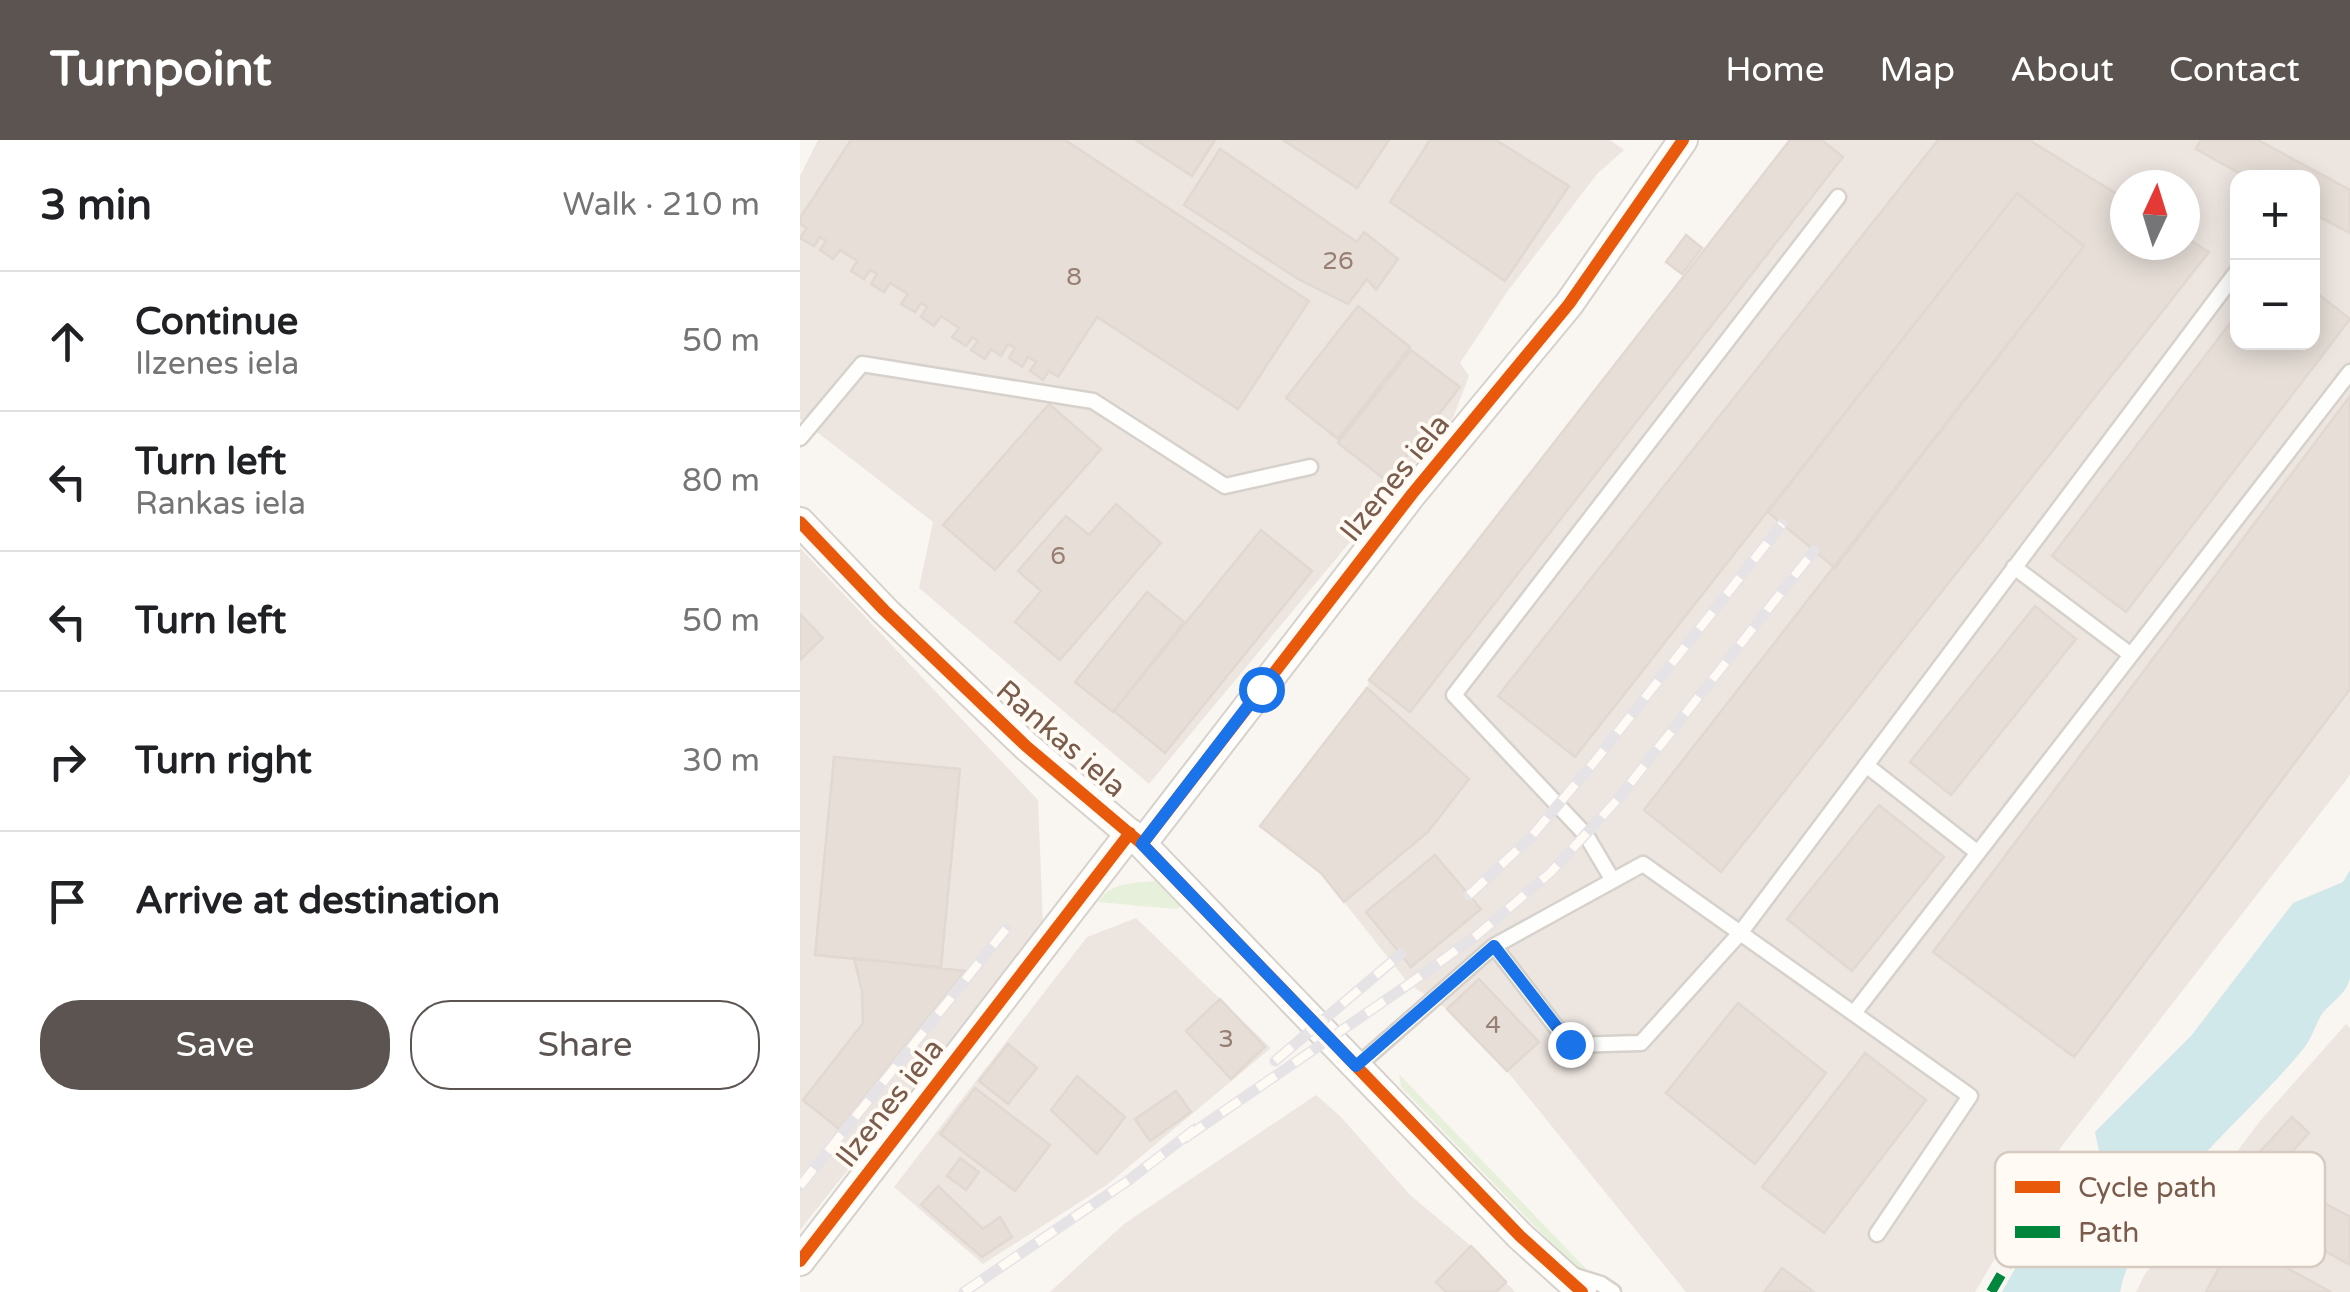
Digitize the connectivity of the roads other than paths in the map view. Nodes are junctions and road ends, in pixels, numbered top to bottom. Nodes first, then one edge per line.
1 (1683, 140) edge
2 (1838, 198) dead end
3 (2230, 281) edge
4 (2350, 372) edge
5 (800, 438) edge
6 (1310, 467) dead end
7 (800, 522) edge
8 (2014, 568) junction
9 (2131, 655) junction
10 (1866, 765) junction
11 (1136, 838) junction
12 (1978, 853) junction
13 (1612, 880) junction
14 (1741, 932) junction
15 (1494, 946) junction
16 (1854, 1013) junction
17 (1356, 1066) junction
18 (1877, 1234) dead end
19 (800, 1260) edge
20 (1554, 1270) junction
21 (1582, 1292) edge
22 (1612, 1292) edge

1 - 11 street, Ilzenes iela
2 - 13 lane
3 - 8 lane
4 - 9 lane
5 - 6 lane
7 - 11 street, Rankas iela
8 - 9 lane
8 - 10 lane
9 - 12 lane
10 - 12 lane
10 - 14 lane
11 - 17 street, Rankas iela
11 - 19 street, Ilzenes iela
12 - 16 lane
13 - 14 lane
13 - 15 lane
14 - 15 lane
14 - 16 lane
15 - 17 lane
16 - 18 lane
17 - 20 street, Rankas iela
20 - 21 street, Rankas iela
20 - 22 lane

